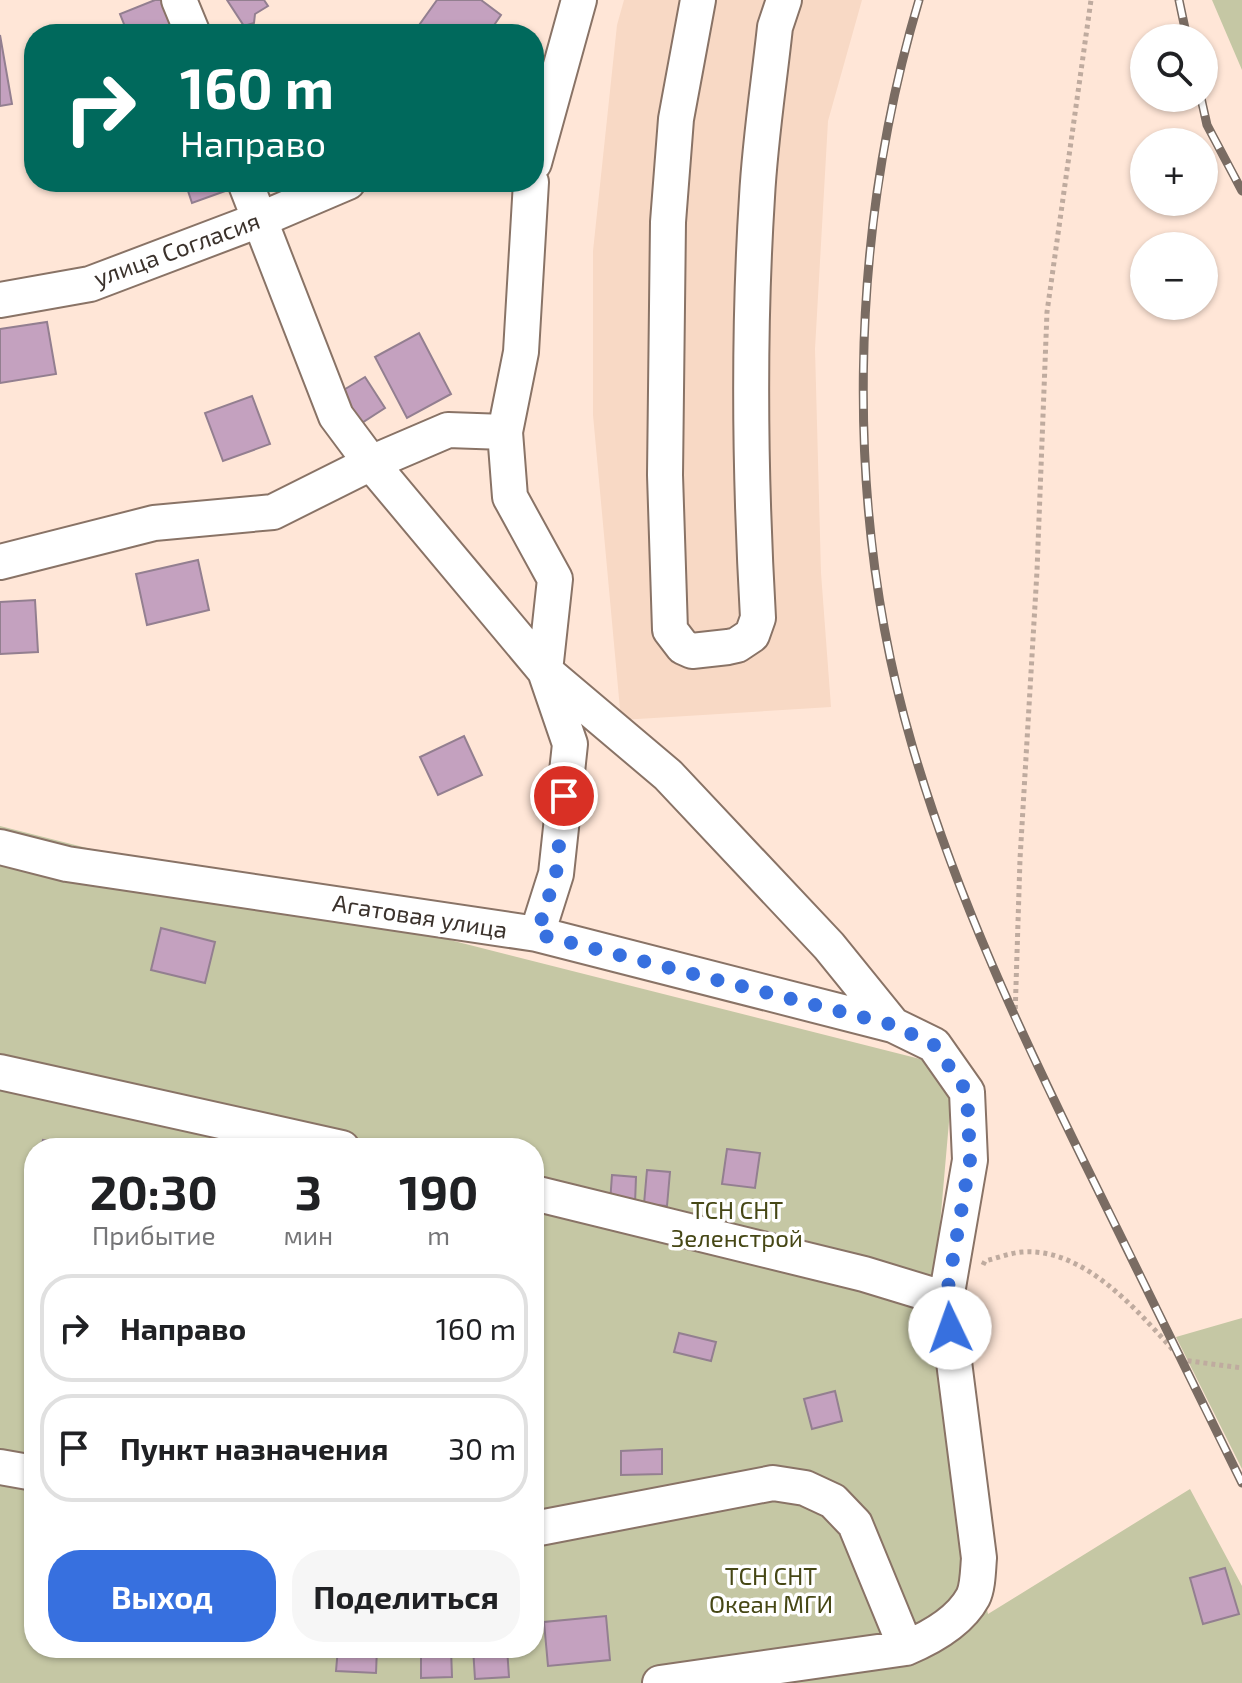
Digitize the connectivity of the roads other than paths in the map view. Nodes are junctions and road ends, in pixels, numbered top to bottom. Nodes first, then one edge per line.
1 (179, 0) edge
2 (579, 0) edge
3 (698, 0) edge
4 (784, 0) edge
5 (189, 24) edge
6 (546, 78) edge
7 (249, 192) edge
8 (325, 192) edge
9 (530, 192) edge
10 (259, 220) junction
11 (0, 300) edge
12 (505, 432) junction
13 (371, 463) junction
14 (0, 562) edge
15 (545, 671) junction
16 (0, 847) edge
17 (537, 934) junction
18 (893, 1025) junction
19 (0, 1072) edge
20 (297, 1138) edge
21 (544, 1195) edge
22 (946, 1299) junction
23 (0, 1467) edge
24 (24, 1471) edge
25 (544, 1527) edge
26 (906, 1648) junction
27 (660, 1683) edge

1 - 5 street
2 - 6 street
3 - 4 street
7 - 10 street
8 - 10 street, улица Согласия
9 - 12 street
10 - 11 street, улица Согласия
10 - 13 street
12 - 13 street
12 - 15 street
13 - 14 street
13 - 15 street
15 - 17 street
15 - 18 street
16 - 17 street, Агатовая улица
17 - 18 street, Агатовая улица
18 - 22 street, Агатовая улица
19 - 20 street
21 - 22 street
22 - 26 street, Агатовая улица
23 - 24 street
25 - 26 street
26 - 27 street, Агатовая улица

